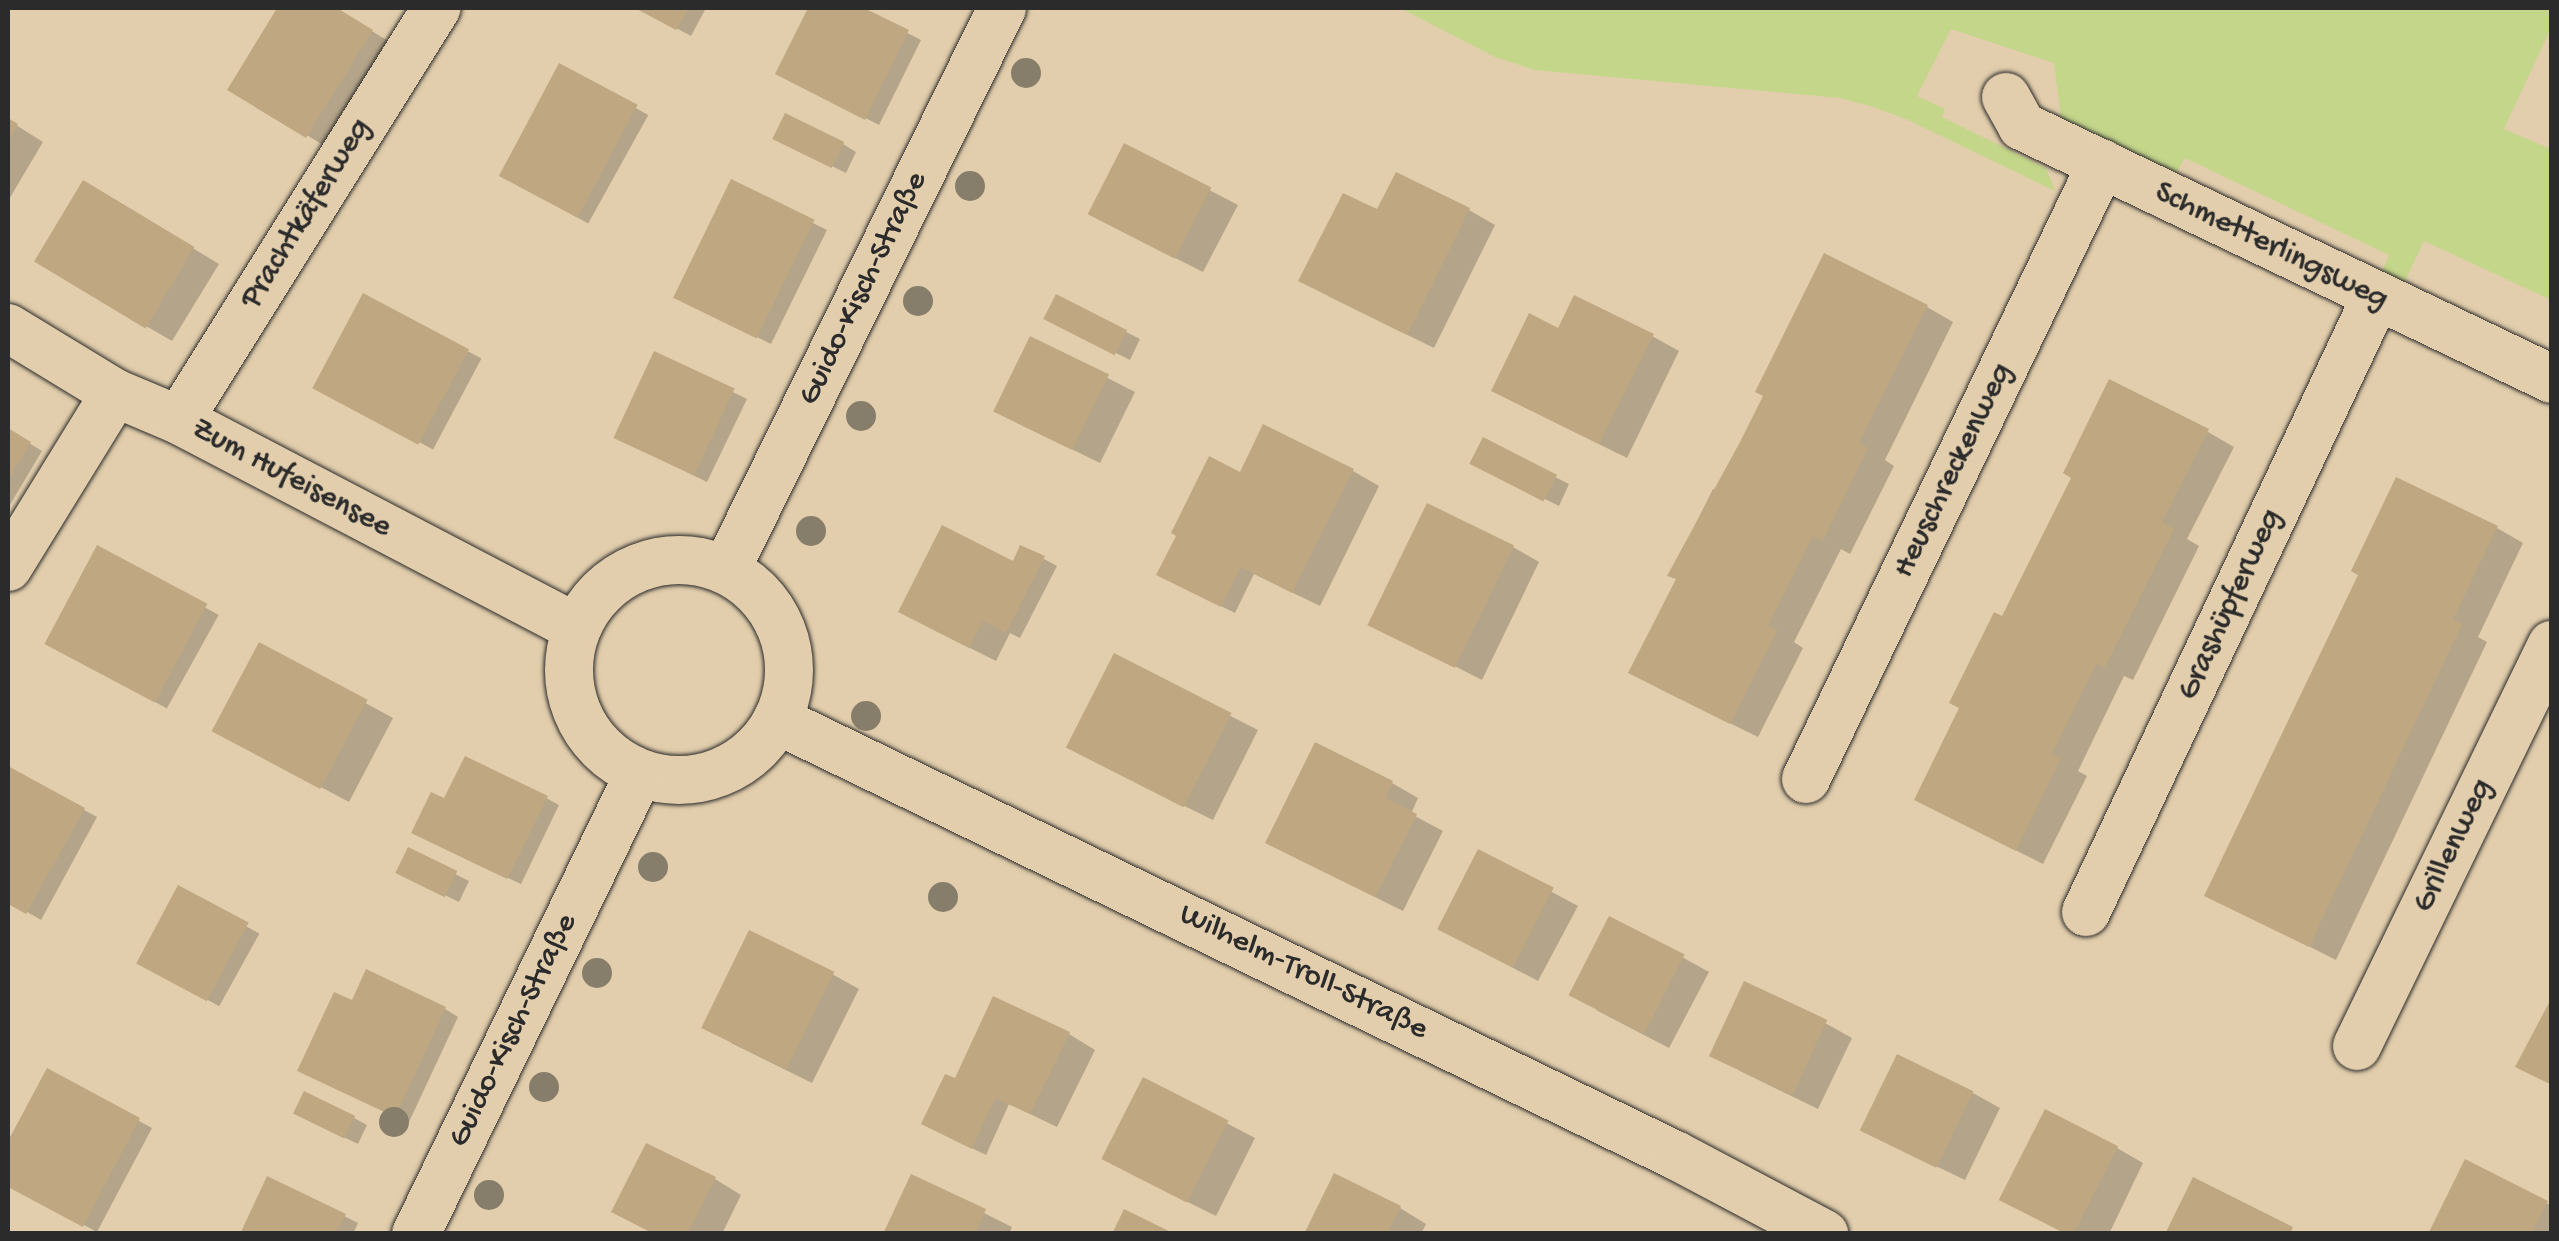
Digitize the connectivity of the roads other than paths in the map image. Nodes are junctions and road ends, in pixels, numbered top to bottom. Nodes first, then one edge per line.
1 (436, 8) edge
2 (1002, 8) edge
3 (2006, 97) dead end
4 (2102, 163) junction
5 (2375, 299) junction
6 (8, 328) edge
7 (2552, 380) edge
8 (115, 393) junction
9 (179, 420) junction
10 (8, 567) edge
11 (726, 570) junction
12 (577, 628) junction
13 (2552, 646) edge
14 (777, 720) junction
15 (639, 774) junction
16 (1806, 779) dead end
17 (2086, 912) dead end
18 (2357, 1046) dead end
19 (416, 1234) edge
20 (1824, 1234) edge

1 - 9 street, Prachtkäferweg
2 - 11 street, Guido-Kisch-Straße
3 - 4 street, Schmetterlingsweg
4 - 5 street, Schmetterlingsweg
4 - 16 street, Heuschreckenweg
5 - 7 street, Schmetterlingsweg
5 - 17 street, Grashüpferweg
6 - 8 street, Zum Hufeisensee
8 - 9 street, Zum Hufeisensee
8 - 10 street
9 - 12 street, Zum Hufeisensee
11 - 12 street
11 - 14 street
12 - 15 street
13 - 18 street, Grillenweg
14 - 15 street
14 - 20 street, Wilhelm-Troll-Straße
15 - 19 street, Guido-Kisch-Straße

